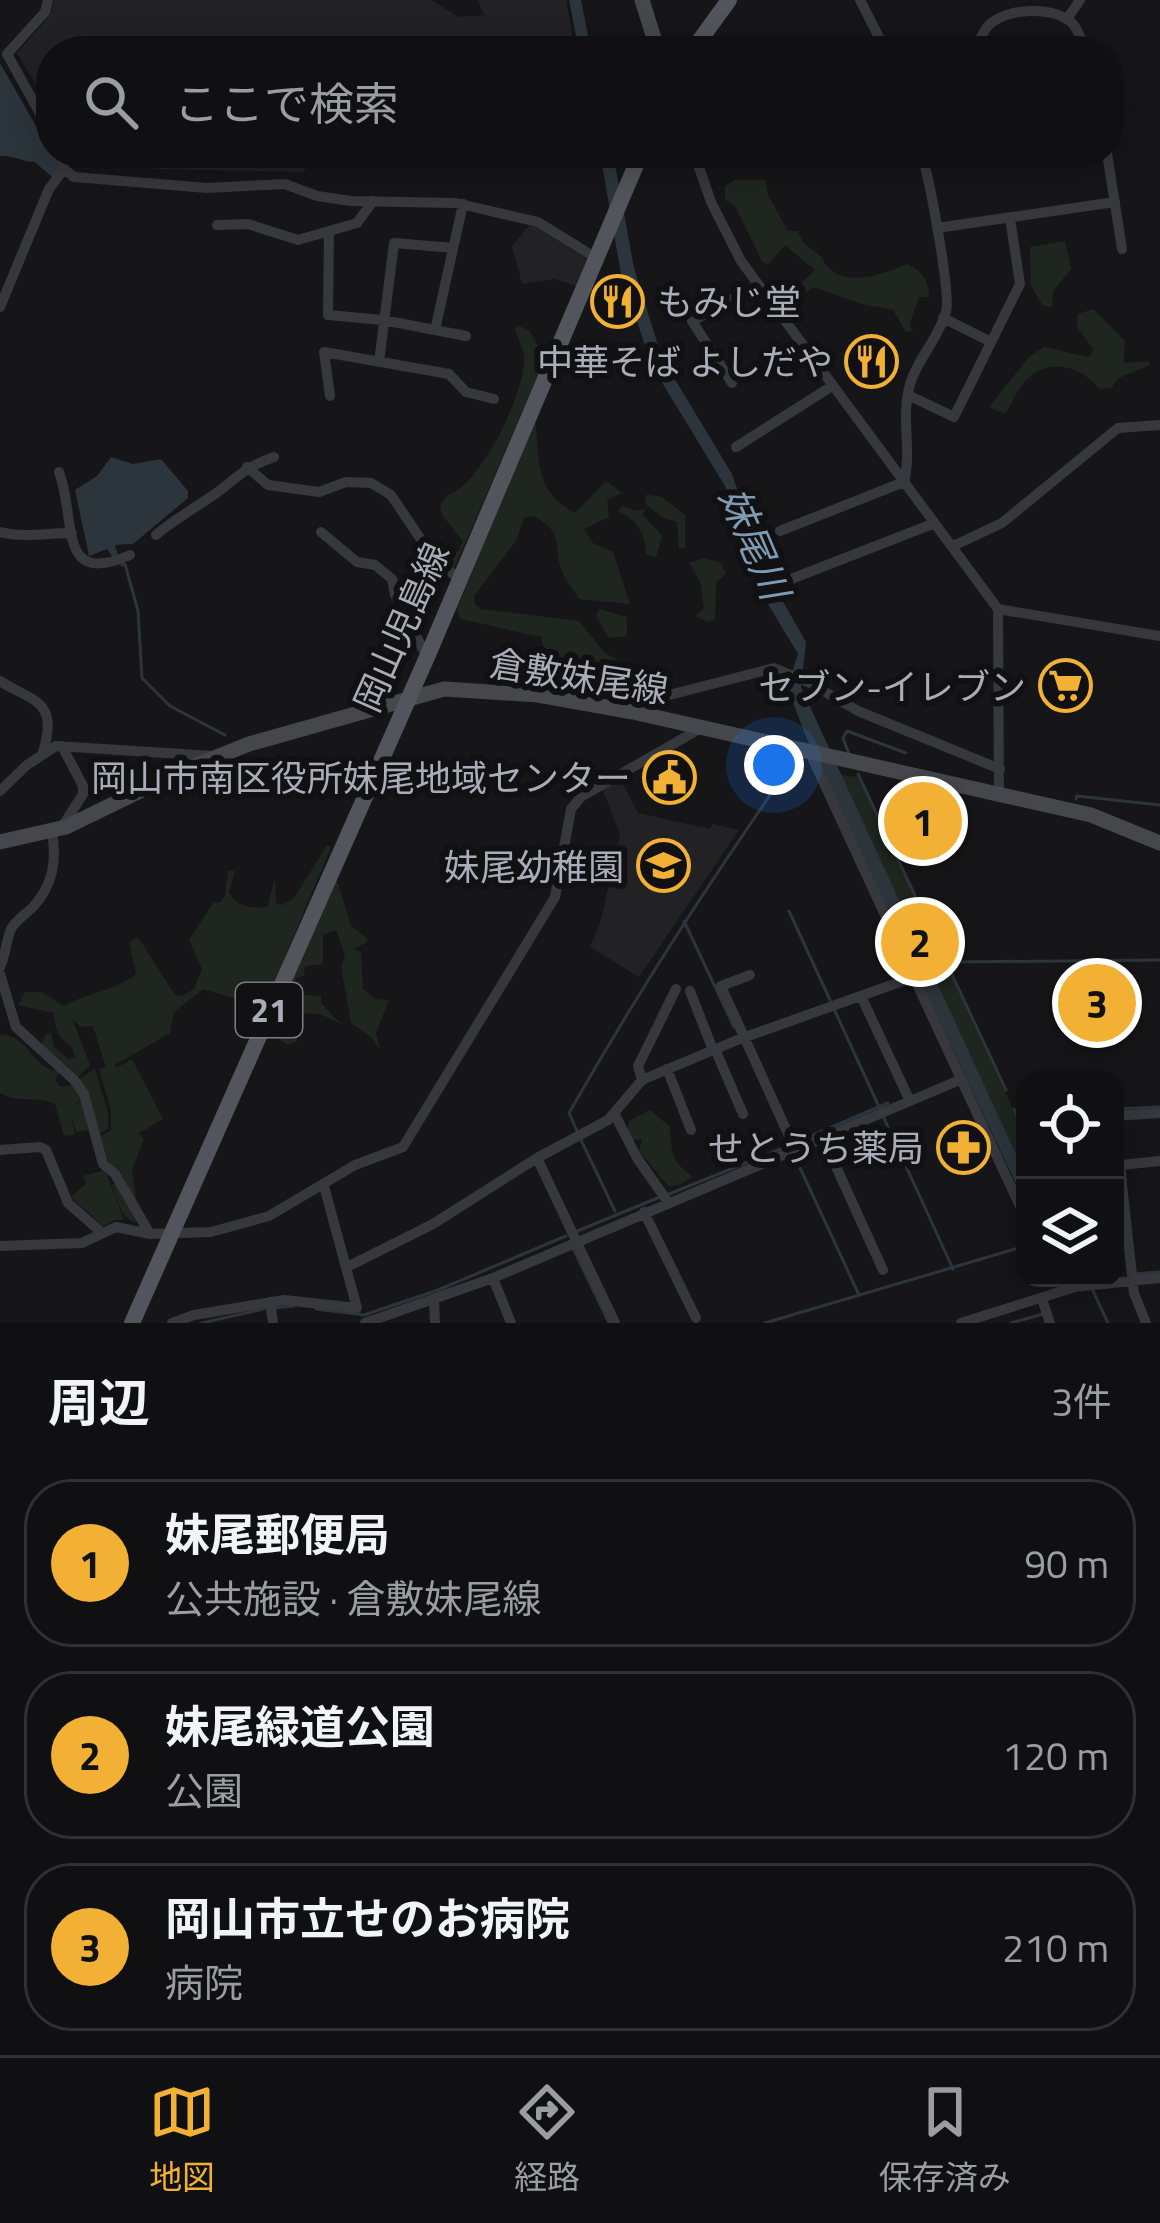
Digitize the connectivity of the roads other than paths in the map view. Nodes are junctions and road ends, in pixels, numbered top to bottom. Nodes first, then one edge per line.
1 (48, 0) edge
2 (642, 0) edge
3 (730, 0) edge
4 (860, 0) edge
5 (1080, 0) edge
6 (1067, 19) junction
7 (653, 36) edge
8 (703, 36) edge
9 (878, 36) edge
10 (983, 36) edge
11 (1079, 36) edge
12 (4, 55) edge
13 (36, 108) edge
14 (634, 168) edge
15 (700, 168) edge
16 (925, 168) edge
17 (1109, 168) edge
18 (64, 169) joint
19 (373, 201) junction
20 (1115, 202) junction
21 (463, 204) junction
22 (1010, 218) junction
23 (217, 225) dead end
24 (937, 228) junction
25 (329, 231) junction
26 (453, 248) junction
27 (1122, 249) dead end
28 (596, 258) junction
29 (758, 285) junction
30 (0, 307) edge
31 (943, 318) junction
32 (383, 320) junction
33 (435, 330) junction
34 (466, 336) dead end
35 (991, 342) junction
36 (379, 362) junction
37 (732, 383) dead end
38 (832, 386) junction
39 (908, 395) junction
40 (330, 396) dead end
41 (494, 399) dead end
42 (1160, 425) edge
43 (736, 447) dead end
44 (274, 457) dead end
45 (247, 466) junction
46 (59, 472) dead end
47 (904, 482) junction
48 (935, 523) junction
49 (780, 530) dead end
50 (0, 532) edge
51 (321, 532) dead end
52 (72, 533) junction
53 (156, 535) dead end
54 (953, 546) junction
55 (123, 558) dead end
56 (459, 579) junction
57 (786, 581) dead end
58 (998, 609) junction
59 (1160, 636) edge
60 (427, 657) junction
61 (0, 681) edge
62 (409, 699) junction
63 (633, 712) junction
64 (701, 728) junction
65 (62, 746) junction
66 (43, 752) junction
67 (812, 752) junction
68 (216, 757) junction
69 (1000, 769) junction
70 (0, 791) edge
71 (999, 794) junction
72 (57, 830) junction
73 (0, 842) edge
74 (1160, 843) edge
75 (0, 970) edge
76 (749, 975) dead end
77 (914, 977) junction
78 (676, 989) dead end
79 (690, 991) dead end
80 (861, 996) junction
81 (745, 1037) junction
82 (714, 1050) junction
83 (667, 1069) junction
84 (642, 1079) junction
85 (962, 1079) junction
86 (909, 1099) junction
87 (614, 1113) junction
88 (743, 1114) dead end
89 (1160, 1114) edge
90 (1124, 1118) edge
91 (691, 1130) dead end
92 (823, 1138) junction
93 (794, 1146) junction
94 (0, 1150) edge
95 (537, 1158) junction
96 (1160, 1161) edge
97 (1124, 1165) edge
98 (1122, 1179) edge
99 (324, 1186) junction
100 (1016, 1196) edge
101 (666, 1198) junction
102 (644, 1212) junction
103 (101, 1232) junction
104 (150, 1234) junction
105 (171, 1234) junction
106 (573, 1236) junction
107 (0, 1246) edge
108 (347, 1267) junction
109 (883, 1270) dead end
110 (1132, 1276) junction
111 (493, 1278) junction
112 (1160, 1278) edge
113 (1050, 1287) edge
114 (1053, 1296) junction
115 (434, 1299) junction
116 (271, 1310) edge
117 (363, 1318) edge
118 (696, 1318) dead end
119 (1049, 1322) edge
120 (132, 1323) edge
121 (172, 1323) edge
122 (435, 1323) edge
123 (511, 1323) edge
124 (615, 1323) edge
125 (961, 1323) edge
126 (1146, 1323) edge

1 - 12 street
2 - 7 main road
3 - 8 main road
4 - 9 street
5 - 6 street
6 - 10 street
6 - 11 street
12 - 13 street
14 - 28 main road, 岡山児島線 / 21
15 - 29 street
16 - 24 street
17 - 20 street
18 - 19 street
18 - 30 street
19 - 21 street
19 - 25 street
20 - 22 street
20 - 27 street
21 - 26 street
21 - 28 street
22 - 24 street
22 - 35 street
23 - 25 street
24 - 31 street
25 - 32 street
26 - 32 street
26 - 33 street
28 - 56 main road, 岡山児島線 / 21
29 - 37 street
29 - 38 street
31 - 35 street
31 - 39 street
32 - 33 street
32 - 36 street
33 - 34 street
35 - 39 street
36 - 40 street
36 - 41 street
38 - 43 street
38 - 47 street
39 - 47 street
42 - 54 street
44 - 45 street
45 - 53 street
45 - 56 street
46 - 52 street
47 - 48 street
47 - 49 street
48 - 54 street
48 - 57 street
50 - 52 street
51 - 60 street
52 - 55 street
54 - 58 street
56 - 60 main road, 岡山児島線 / 21
58 - 59 street
58 - 69 street
60 - 62 main road, 岡山児島線 / 21
61 - 66 street
62 - 63 main road, 倉敷妹尾線
62 - 68 main road, 倉敷妹尾線
62 - 105 main road, 岡山児島線 / 21
63 - 64 main road, 倉敷妹尾線
63 - 69 street
64 - 67 main road, 倉敷妹尾線
64 - 99 street
65 - 66 street
65 - 68 street
65 - 72 street
66 - 70 street
67 - 71 main road, 倉敷妹尾線
67 - 77 street
68 - 72 main road, 倉敷妹尾線
69 - 71 street
71 - 74 main road, 倉敷妹尾線
72 - 73 main road, 倉敷妹尾線
72 - 75 street
75 - 104 street
76 - 81 street
77 - 80 street
77 - 85 street
78 - 84 street
79 - 82 street
80 - 81 street
80 - 86 street
81 - 82 street
81 - 93 street
82 - 83 street
82 - 88 street
83 - 84 street
83 - 91 street
84 - 87 street
85 - 86 street
85 - 100 street
86 - 92 street
87 - 95 street
87 - 101 street
89 - 90 street
92 - 93 street
92 - 109 street
93 - 101 street
94 - 103 street
95 - 106 street
95 - 108 street
96 - 97 street
98 - 110 street
99 - 105 street
99 - 108 street
101 - 102 street
102 - 106 street
102 - 118 street
103 - 104 street
103 - 107 street
104 - 105 street
105 - 120 main road, 岡山児島線 / 21
106 - 111 street
106 - 124 street
108 - 117 street
110 - 112 street
110 - 114 street
110 - 126 street
111 - 115 street
111 - 123 street
113 - 114 street
114 - 119 street
114 - 125 street
115 - 117 street
115 - 122 street
116 - 117 street
116 - 121 street

